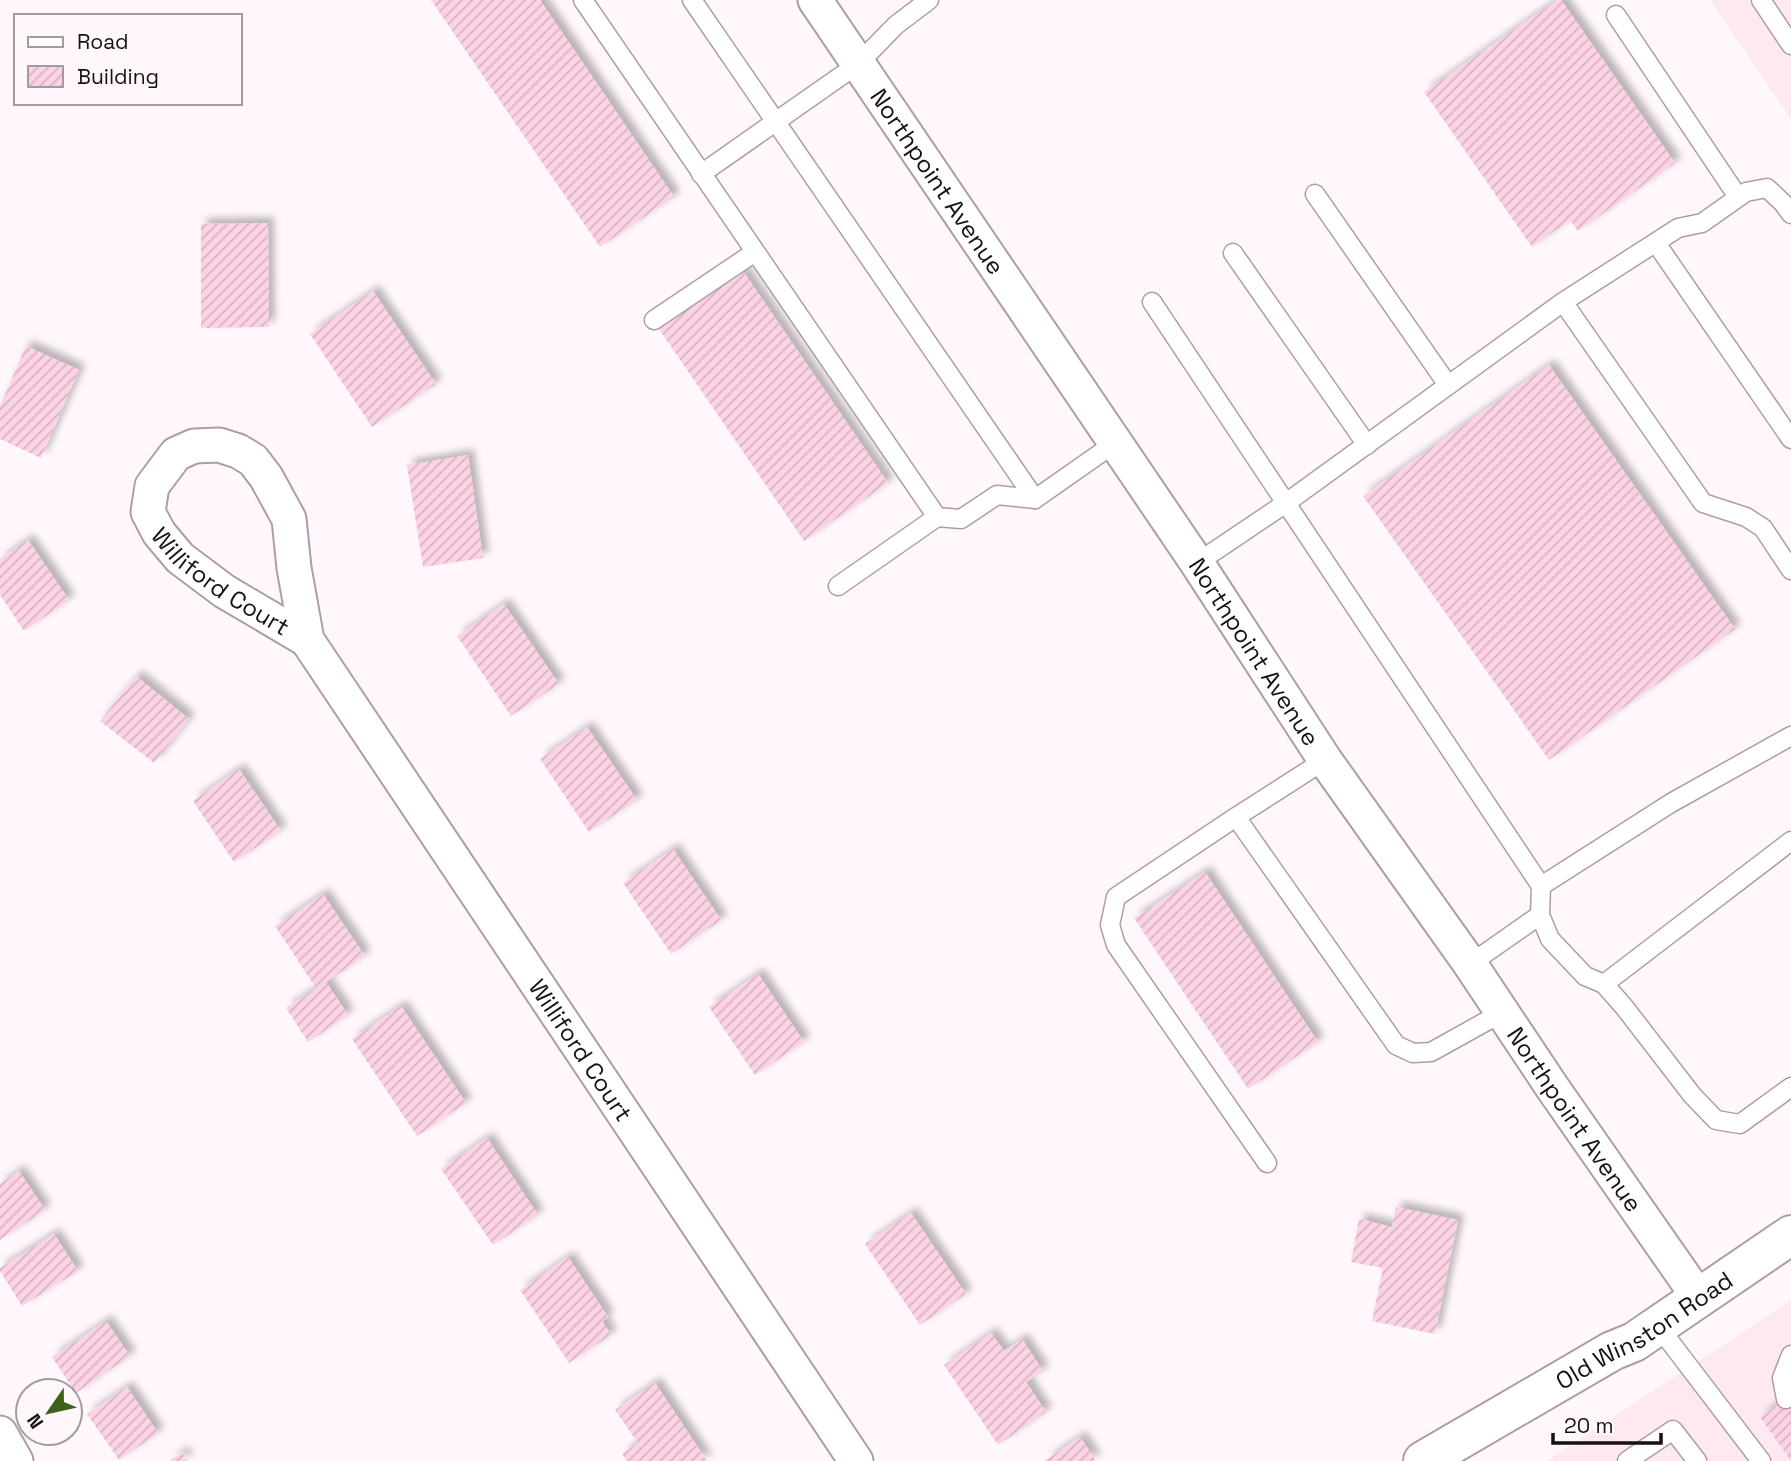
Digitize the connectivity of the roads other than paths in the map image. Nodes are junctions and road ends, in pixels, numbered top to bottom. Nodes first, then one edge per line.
1 (583, 0) edge
2 (692, 0) edge
3 (815, 0) edge
4 (929, 0) edge
5 (1761, 0) edge
6 (1616, 15) dead end
7 (1788, 36) edge
8 (858, 64) junction
9 (775, 123) junction
10 (701, 174) junction
11 (1315, 194) dead end
12 (1738, 197) junction
13 (1791, 214) edge
14 (1656, 243) junction
15 (755, 252) junction
16 (1233, 253) dead end
17 (1152, 302) dead end
18 (1563, 302) junction
19 (654, 320) dead end
20 (1448, 385) junction
21 (1791, 439) edge
22 (1115, 443) junction
23 (1367, 445) junction
24 (1035, 499) junction
25 (1286, 503) junction
26 (937, 517) junction
27 (1197, 562) junction
28 (1791, 570) edge
29 (838, 586) dead end
30 (307, 640) junction
31 (1791, 736) edge
32 (1325, 760) junction
33 (1237, 817) junction
34 (1791, 841) edge
35 (1541, 886) junction
36 (1540, 915) junction
37 (1471, 964) junction
38 (1604, 984) junction
39 (1503, 1012) junction
40 (1791, 1087) edge
41 (1267, 1163) dead end
42 (1791, 1236) edge
43 (1699, 1298) junction
44 (1658, 1326) junction
45 (1791, 1355) edge
46 (1786, 1399) dead end
47 (0, 1433) edge
48 (1436, 1457) edge
49 (16, 1461) edge
50 (856, 1461) edge
51 (1627, 1461) edge
52 (1697, 1461) edge
53 (1761, 1461) edge

1 - 10 lane
2 - 9 lane
3 - 8 street, Northpoint Avenue
4 - 8 lane
5 - 7 lane
6 - 12 lane
8 - 9 lane
8 - 22 street, Northpoint Avenue
9 - 10 lane
9 - 24 lane
10 - 15 lane
11 - 20 lane
12 - 13 lane
12 - 14 lane
14 - 18 lane
14 - 21 lane
15 - 19 lane
15 - 26 lane
16 - 23 lane
17 - 25 lane
18 - 20 lane
18 - 28 lane
20 - 23 lane
22 - 24 lane
22 - 27 street, Northpoint Avenue
23 - 25 lane
24 - 26 lane
25 - 27 lane
25 - 35 lane
26 - 29 lane
27 - 32 street, Northpoint Avenue
30 - 30 street, Williford Court
30 - 50 street, Williford Court
31 - 35 lane
32 - 33 lane
32 - 37 street, Northpoint Avenue
33 - 39 lane
33 - 41 lane
34 - 38 lane
35 - 36 lane
36 - 37 lane
36 - 38 lane
37 - 39 street, Northpoint Avenue
38 - 40 lane
39 - 43 street, Northpoint Avenue
42 - 43 street, Old Winston Road
43 - 44 street, Old Winston Road
44 - 48 street, Old Winston Road
44 - 53 lane
45 - 46 lane
47 - 49 street
51 - 52 lane

